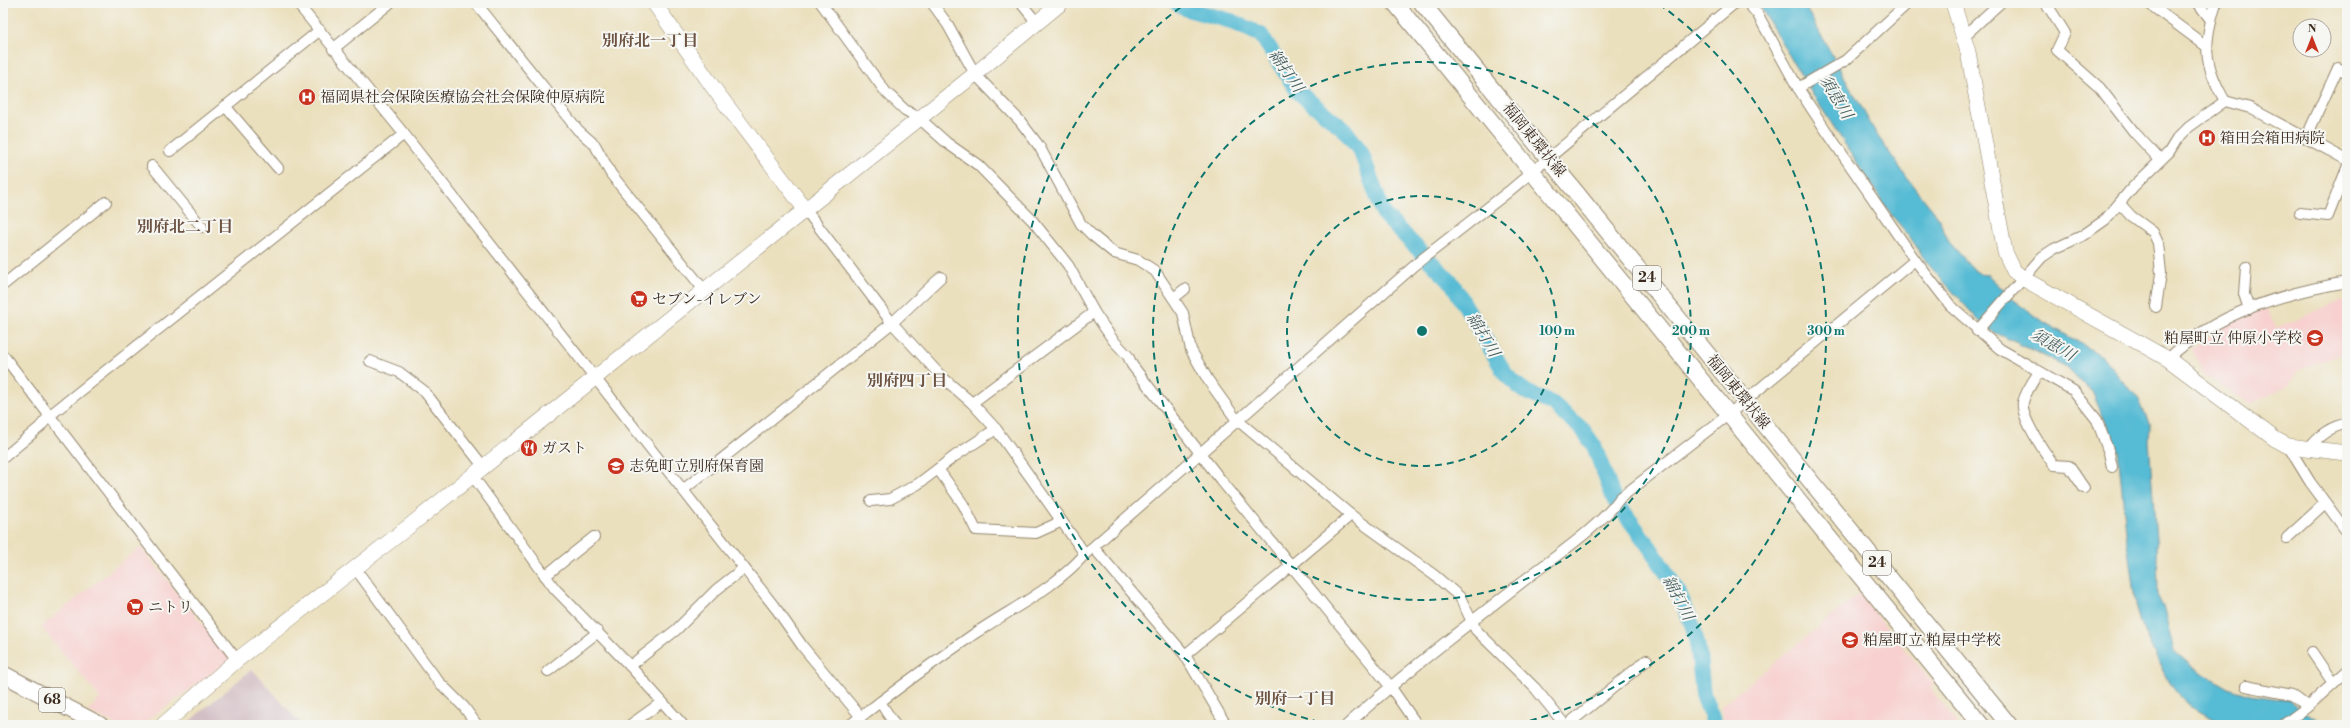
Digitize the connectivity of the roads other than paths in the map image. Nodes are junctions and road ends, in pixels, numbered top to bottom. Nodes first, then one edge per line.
1 (297, 3) edge
2 (476, 3) edge
3 (654, 3) edge
4 (821, 3) edge
5 (932, 3) edge
6 (1021, 3) edge
7 (1060, 3) edge
8 (1395, 3) edge
9 (1422, 3) edge
10 (1735, 3) edge
11 (1748, 3) edge
12 (1908, 3) edge
13 (1953, 3) edge
14 (2000, 3) edge
15 (2046, 3) edge
16 (2148, 3) edge
17 (2198, 3) edge
18 (2216, 3) edge
19 (387, 4) edge
20 (2211, 20) junction
21 (1037, 23) junction
22 (320, 30) junction
23 (1964, 36) junction
24 (2206, 46) junction
25 (333, 49) junction
26 (2347, 73) edge
27 (975, 74) junction
28 (1802, 86) junction
29 (2225, 101) junction
30 (226, 106) junction
31 (919, 118) junction
32 (404, 134) junction
33 (2306, 138) junction
34 (170, 151) dead end
35 (1548, 158) junction
36 (2160, 160) junction
37 (2347, 160) edge
38 (152, 166) dead end
39 (278, 168) dead end
40 (2347, 168) edge
41 (1532, 172) junction
42 (106, 202) dead end
43 (2120, 204) junction
44 (805, 209) junction
45 (2300, 214) dead end
46 (202, 227) dead end
47 (1915, 260) junction
48 (2246, 266) dead end
49 (941, 277) dead end
50 (2024, 279) junction
51 (2347, 282) edge
52 (3, 285) edge
53 (1185, 289) dead end
54 (704, 290) junction
55 (1175, 298) junction
56 (2156, 307) dead end
57 (2250, 309) junction
58 (1094, 312) junction
59 (892, 323) junction
60 (1979, 329) junction
61 (3, 355) edge
62 (2168, 359) junction
63 (370, 361) dead end
64 (2039, 372) junction
65 (595, 376) junction
66 (1745, 400) junction
67 (972, 403) junction
68 (1728, 415) junction
69 (49, 416) junction
70 (1236, 419) junction
71 (2347, 424) edge
72 (996, 429) junction
73 (2288, 446) junction
74 (2309, 448) junction
75 (1202, 453) junction
76 (2347, 453) edge
77 (3, 458) edge
78 (2112, 467) dead end
79 (938, 469) junction
80 (478, 470) junction
81 (2084, 488) dead end
82 (683, 490) junction
83 (871, 501) dead end
84 (2326, 503) junction
85 (1351, 515) junction
86 (1060, 522) junction
87 (2347, 532) edge
88 (594, 537) dead end
89 (2287, 538) dead end
90 (1094, 548) junction
91 (1085, 554) junction
92 (1291, 565) junction
93 (355, 568) junction
94 (744, 568) junction
95 (545, 576) junction
96 (1471, 622) junction
97 (598, 632) junction
98 (2312, 652) dead end
99 (1185, 655) junction
100 (237, 660) junction
101 (1648, 660) dead end
102 (630, 666) junction
103 (548, 671) dead end
104 (2347, 671) edge
105 (3, 674) edge
106 (2333, 683) junction
107 (1390, 686) junction
108 (2246, 686) dead end
109 (662, 702) junction
110 (880, 702) junction
111 (2307, 707) junction
112 (861, 717) junction
113 (100, 725) edge
114 (163, 725) edge
115 (477, 725) edge
116 (630, 725) edge
117 (683, 725) edge
118 (850, 725) edge
119 (895, 725) edge
120 (1226, 725) edge
121 (1347, 725) edge
122 (1417, 725) edge
123 (1566, 725) edge
124 (1981, 725) edge
125 (2009, 725) edge
126 (2283, 725) edge

1 - 22 street
2 - 54 street
3 - 44 street
4 - 31 street
5 - 27 street
6 - 21 street
7 - 21 street
8 - 41 main road, 福岡東環状線 / 24
9 - 35 main road, 福岡東環状線 / 24
10 - 35 street
11 - 28 street
12 - 28 street
13 - 23 street
14 - 23 street
15 - 36 street
16 - 24 street
17 - 20 street
18 - 20 street
19 - 25 street
20 - 24 street
21 - 27 street
22 - 25 street
22 - 30 street
23 - 50 street
24 - 29 street
25 - 32 street
26 - 33 street
27 - 31 street
27 - 55 street
28 - 47 street
29 - 33 street
29 - 36 street
30 - 34 street
30 - 39 street
31 - 44 street
31 - 58 street
32 - 65 street
32 - 69 street
33 - 37 street
35 - 41 street
35 - 66 main road, 福岡東環状線 / 24
36 - 43 street
38 - 46 street
40 - 45 street
41 - 68 main road, 福岡東環状線 / 24
41 - 70 street
42 - 52 street
43 - 50 street
43 - 56 street
44 - 54 street
44 - 59 street
47 - 60 street
47 - 66 street
48 - 57 street
49 - 59 street
50 - 60 street
50 - 62 street
51 - 57 street
53 - 55 street
54 - 65 street
55 - 70 street
57 - 62 street
58 - 67 street
58 - 75 street
59 - 67 street
59 - 82 street
60 - 64 street
61 - 69 street
62 - 73 street
63 - 80 street
64 - 78 street
64 - 81 street
65 - 80 street
65 - 82 street
66 - 68 street
66 - 125 main road, 福岡東環状線 / 24
67 - 72 street
68 - 96 street
68 - 124 main road, 福岡東環状線 / 24
69 - 77 street
69 - 100 street
70 - 75 street
70 - 85 street
71 - 74 street
72 - 79 street
72 - 86 street
73 - 74 street
73 - 84 street
74 - 76 street
75 - 90 street
75 - 92 street
79 - 83 street
79 - 86 street
80 - 93 street
80 - 95 street
82 - 94 street
84 - 87 street
84 - 89 street
85 - 92 street
85 - 96 street
86 - 91 street
88 - 95 street
90 - 91 street
90 - 99 street
91 - 110 street
92 - 99 street
92 - 107 street
93 - 100 street
93 - 115 street
94 - 102 street
94 - 112 street
95 - 97 street
96 - 107 street
96 - 123 street
97 - 102 street
97 - 103 street
98 - 106 street
99 - 120 street
100 - 114 street
101 - 123 street
102 - 109 street
104 - 106 street
105 - 113 main road, 68
106 - 111 street
107 - 121 street
107 - 122 street
108 - 111 street
109 - 116 street
109 - 117 street
110 - 112 street
110 - 119 street
111 - 126 street
112 - 118 street

